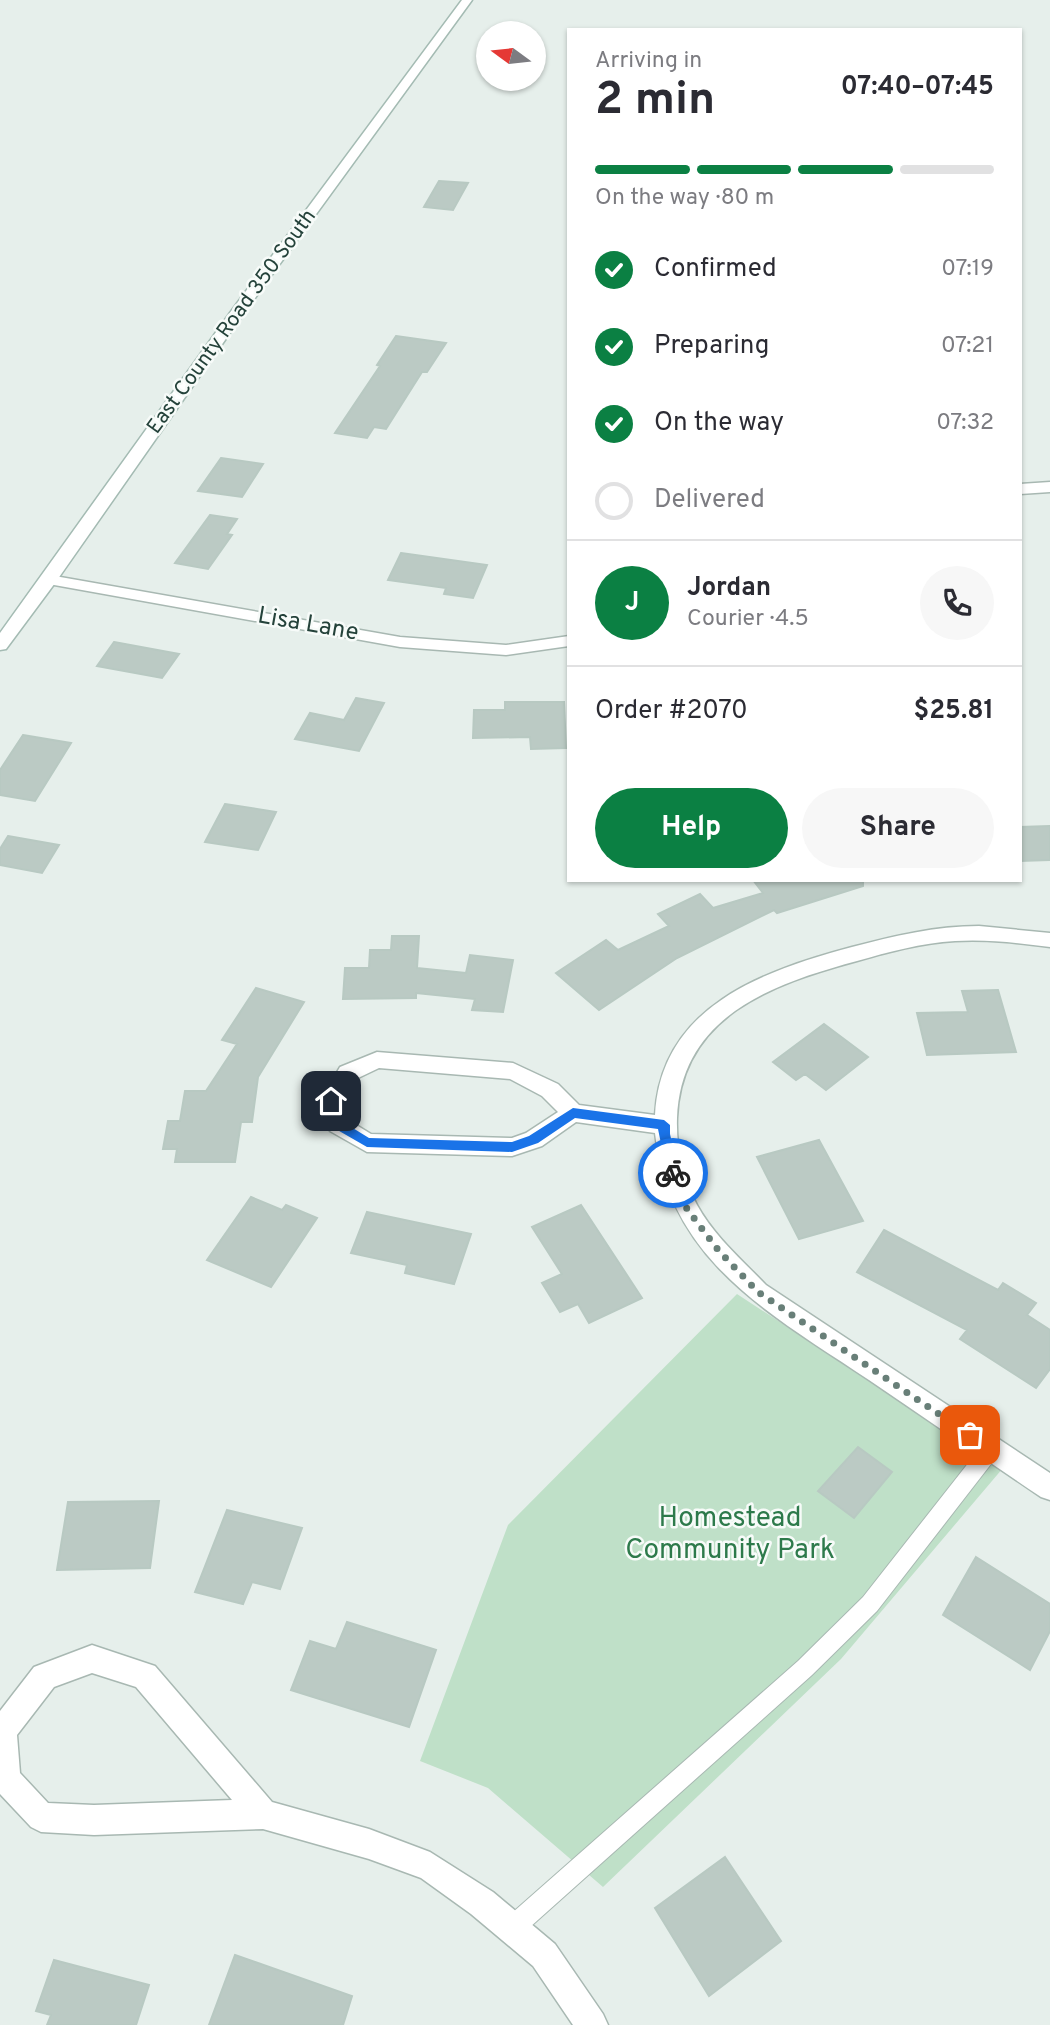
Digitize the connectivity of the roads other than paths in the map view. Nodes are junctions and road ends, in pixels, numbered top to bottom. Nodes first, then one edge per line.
1 (467, 0) edge
2 (1050, 487) edge
3 (1022, 489) edge
4 (49, 580) junction
5 (567, 641) edge
6 (0, 645) edge
7 (1050, 940) edge
8 (573, 1113) junction
9 (664, 1125) junction
10 (991, 1449) junction
11 (1050, 1488) edge
12 (262, 1814) junction
13 (512, 1928) junction
14 (592, 2025) edge

1 - 4 street, East County Road 350 South
2 - 3 street
4 - 5 street, Lisa Lane
4 - 6 street, East County Road 350 South
7 - 9 street
8 - 8 street
8 - 9 street
9 - 10 street
10 - 11 street
10 - 13 lane
12 - 12 street
12 - 13 street
13 - 14 street

